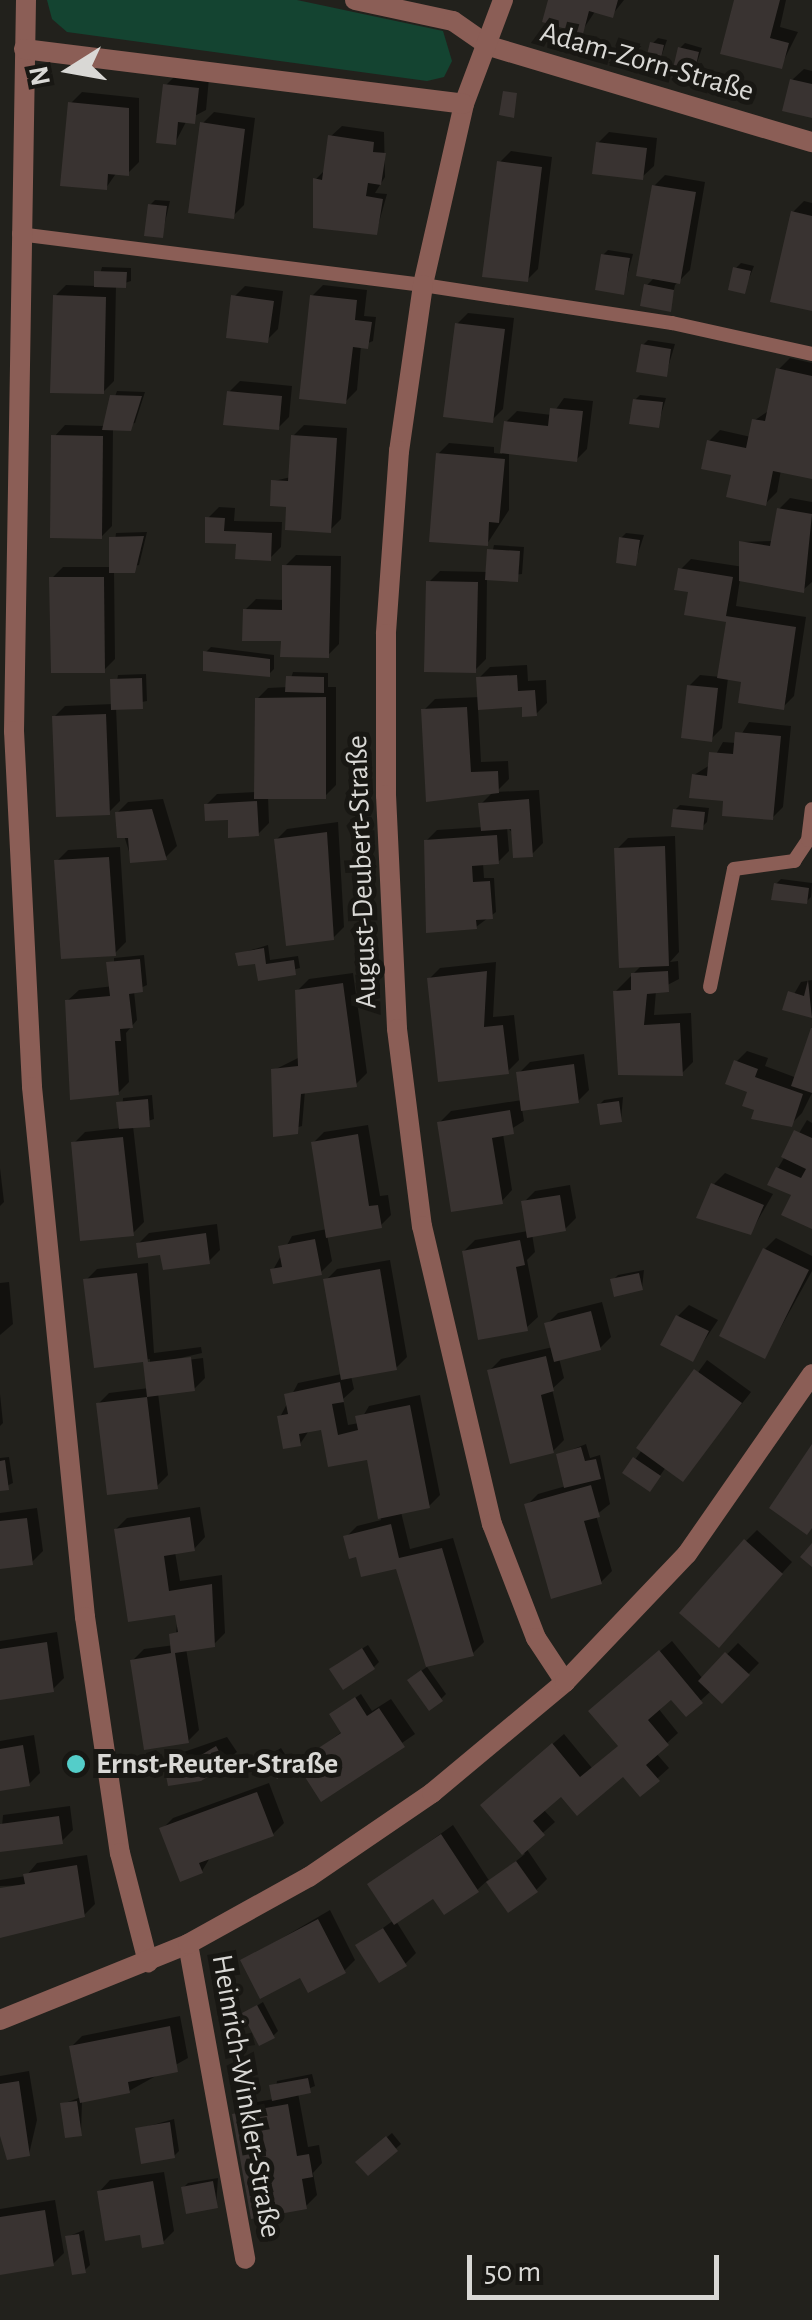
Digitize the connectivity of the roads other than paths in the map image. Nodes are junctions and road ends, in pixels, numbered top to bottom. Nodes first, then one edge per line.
1 (26, 0) edge
2 (355, 0) edge
3 (504, 0) edge
4 (490, 46) junction
5 (24, 49) junction
6 (464, 104) junction
7 (812, 142) edge
8 (19, 234) junction
9 (422, 284) junction
10 (812, 354) edge
11 (812, 810) edge
12 (710, 987) dead end
13 (812, 1374) edge
14 (565, 1682) junction
15 (188, 1944) junction
16 (148, 1962) junction
17 (0, 2020) edge
18 (245, 2259) dead end

1 - 5 street
2 - 4 street, Adam-Zorn-Straße
3 - 4 street, August-Deubert-Straße
4 - 6 street, August-Deubert-Straße
4 - 7 street, Adam-Zorn-Straße
5 - 6 street
5 - 8 street
6 - 9 street, August-Deubert-Straße
8 - 9 lane
8 - 16 street
9 - 10 lane
9 - 14 street, August-Deubert-Straße
11 - 12 lane
13 - 14 street, Heinrich-Winkler-Straße
14 - 15 street, Heinrich-Winkler-Straße
15 - 16 street, Heinrich-Winkler-Straße
15 - 18 street, Heinrich-Winkler-Straße
16 - 17 street, Heinrich-Winkler-Straße

